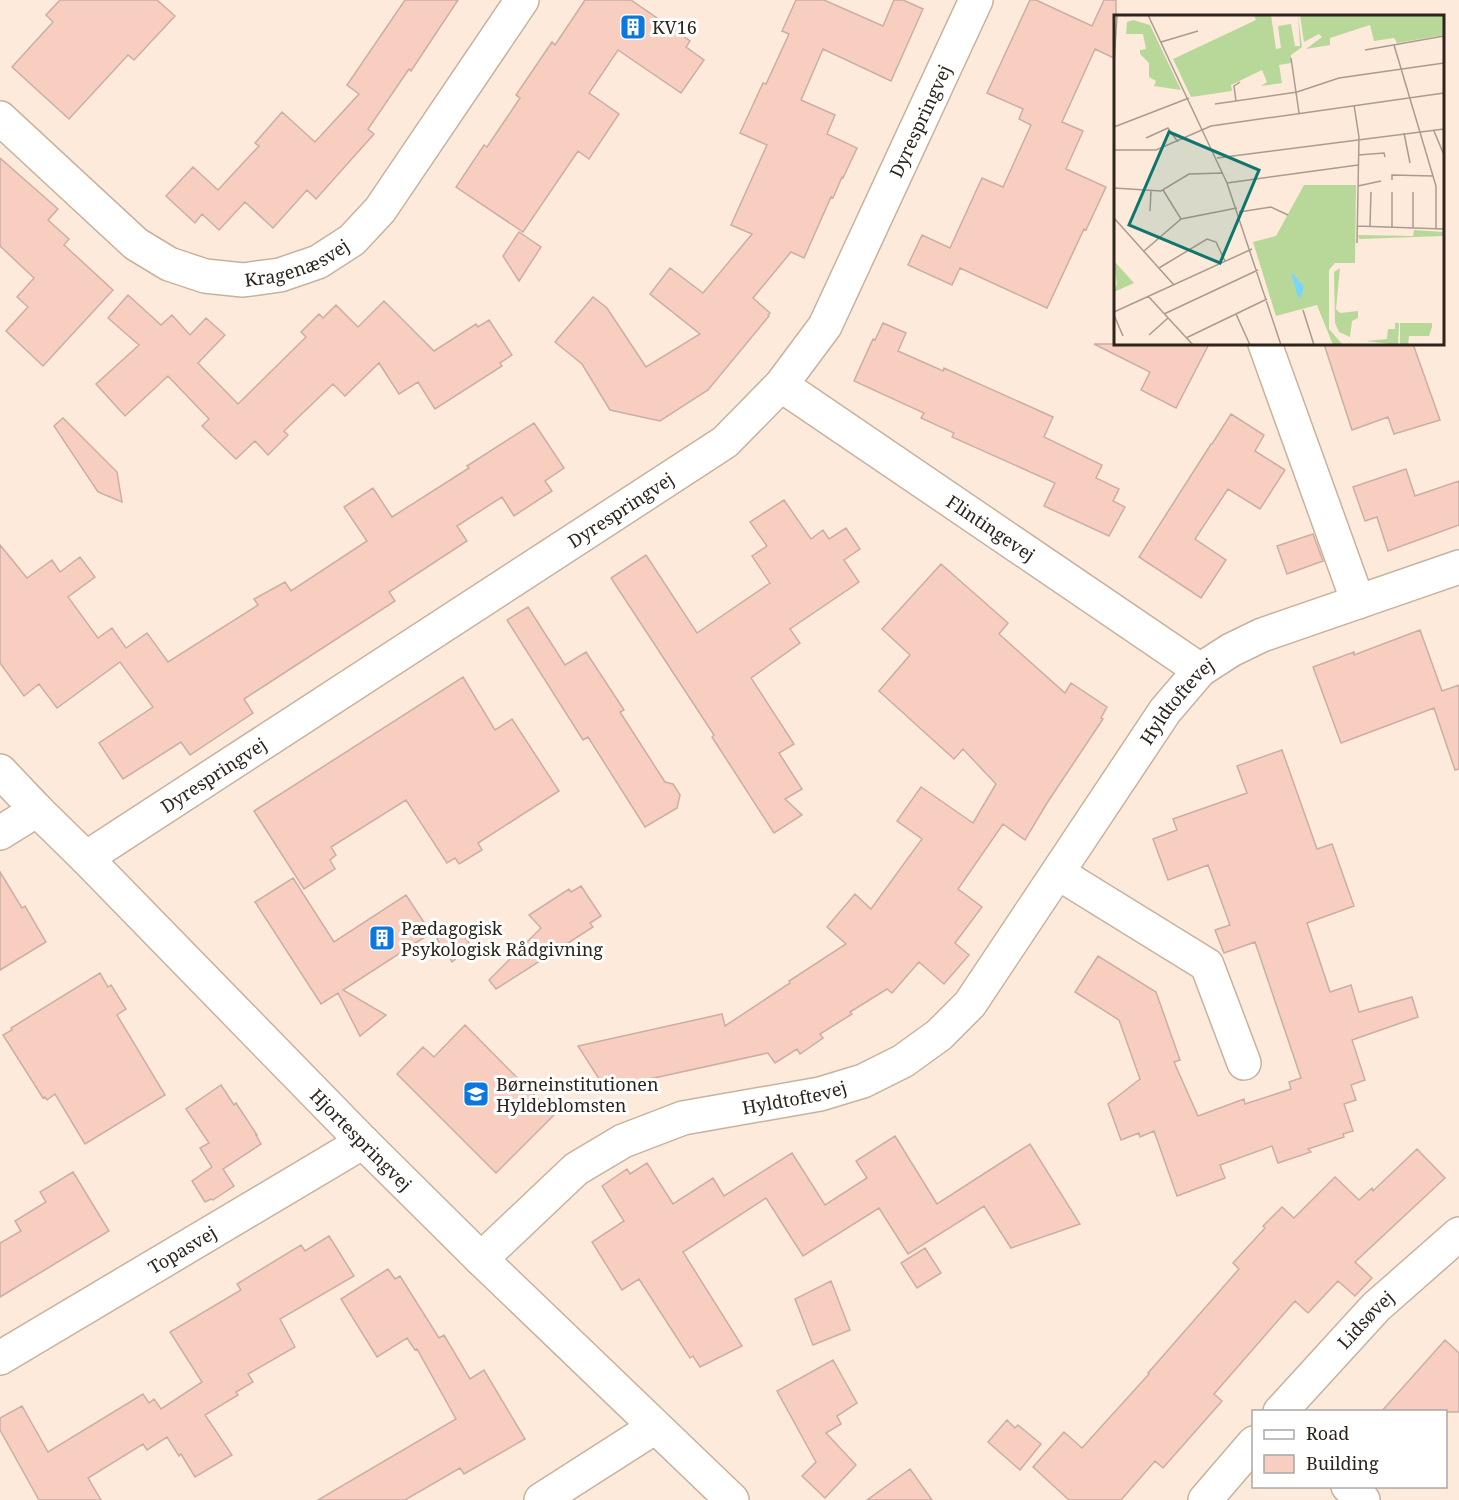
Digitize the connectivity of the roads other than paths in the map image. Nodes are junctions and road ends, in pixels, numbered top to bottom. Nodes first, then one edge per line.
1 (522, 0) edge
2 (976, 0) edge
3 (0, 118) edge
4 (1265, 345) edge
5 (782, 385) junction
6 (1459, 567) edge
7 (1358, 602) junction
8 (1200, 670) junction
9 (0, 771) edge
10 (37, 810) junction
11 (0, 833) edge
12 (86, 858) junction
13 (1058, 873) junction
14 (1244, 1063) dead end
15 (363, 1142) junction
16 (1459, 1234) edge
17 (481, 1259) junction
18 (0, 1358) edge
19 (1282, 1410) edge
20 (655, 1427) junction
21 (1252, 1445) edge
22 (1350, 1488) edge
23 (541, 1500) edge
24 (732, 1500) edge
25 (1205, 1500) edge
26 (1363, 1500) edge

1 - 3 street, Kragenæsvej
2 - 5 street, Dyrespringvej
4 - 7 street
5 - 8 street, Flintingevej
5 - 12 street, Dyrespringvej
6 - 7 street, Hyldtoftevej
7 - 8 street, Hyldtoftevej
8 - 13 street, Hyldtoftevej
9 - 10 street, Hjortespringvej
10 - 11 street
10 - 12 street, Hjortespringvej
12 - 15 street, Hjortespringvej
13 - 14 street
13 - 17 street, Hyldtoftevej
15 - 17 street, Hjortespringvej
15 - 18 street, Topasvej
16 - 19 street, Lidsøvej
17 - 20 street, Hjortespringvej
20 - 23 street
20 - 24 street, Hjortespringvej
21 - 25 street
22 - 26 street

